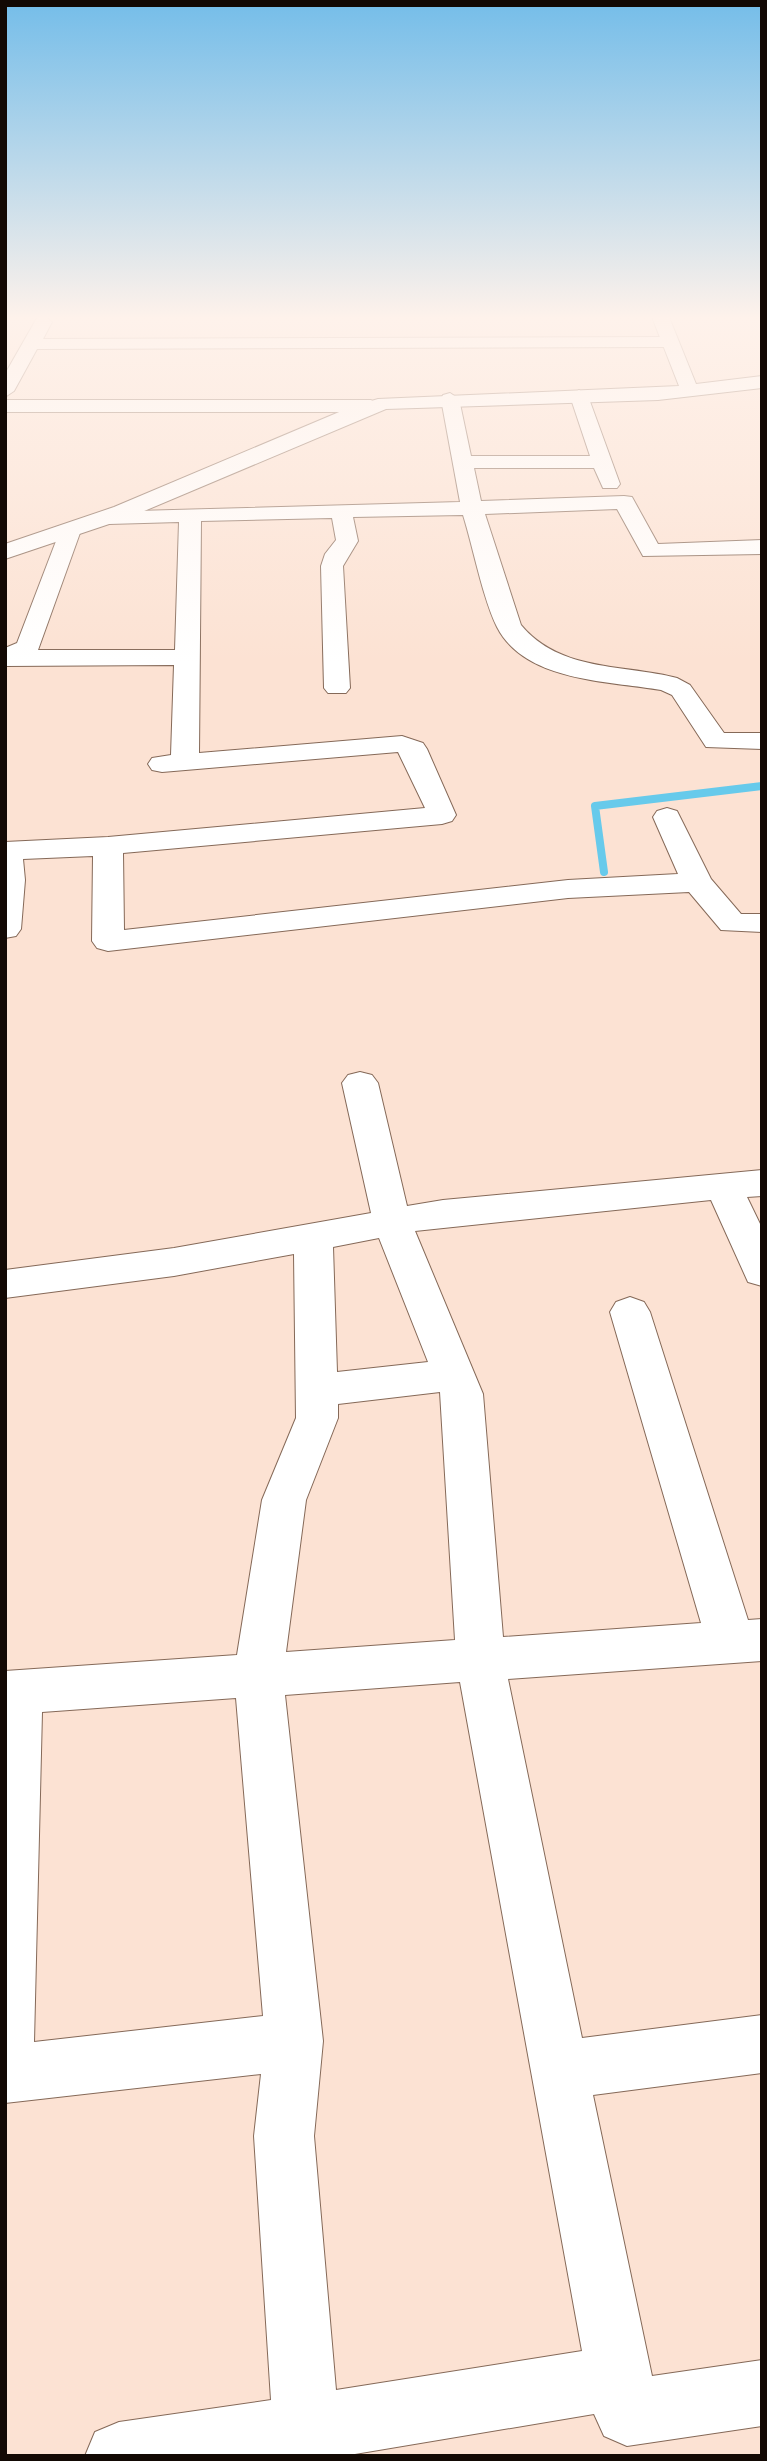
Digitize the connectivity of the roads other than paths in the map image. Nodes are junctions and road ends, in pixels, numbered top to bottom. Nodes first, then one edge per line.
1 (310, 432) edge
2 (457, 432) edge
3 (591, 432) edge
4 (463, 462) junction
5 (602, 462) junction
6 (616, 502) junction
7 (472, 508) junction
8 (341, 511) junction
9 (191, 515) junction
10 (109, 517) junction
11 (69, 533) junction
12 (762, 547) edge
13 (5, 552) edge
14 (189, 657) junction
15 (337, 688) dead end
16 (762, 741) edge
17 (667, 817) dead end
18 (108, 846) junction
19 (7, 851) edge
20 (697, 882) junction
21 (762, 923) edge
22 (5, 929) edge
23 (360, 1083) dead end
24 (762, 1183) edge
25 (724, 1186) junction
26 (392, 1223) junction
27 (313, 1238) junction
28 (762, 1272) edge
29 (5, 1284) edge
30 (630, 1312) dead end
31 (454, 1375) junction
32 (316, 1390) junction
33 (746, 1641) edge
34 (480, 1659) junction
35 (258, 1675) junction
36 (12, 1692) edge
37 (294, 2041) junction
38 (762, 2044) edge
39 (5, 2053) edge
40 (559, 2070) junction
41 (5, 2074) edge
42 (620, 2377) junction
43 (762, 2393) edge
44 (306, 2428) junction
45 (119, 2456) edge

1 - 10 street
2 - 4 street
3 - 5 street
4 - 5 street
4 - 7 street
5 - 6 street
6 - 7 street
6 - 12 street
7 - 8 street
7 - 16 street
8 - 9 street
8 - 15 street
9 - 10 street
9 - 14 street
10 - 11 street
11 - 13 street
11 - 14 street
14 - 18 street
17 - 20 street
18 - 19 street
18 - 20 street
19 - 22 street
20 - 21 street
23 - 26 street
24 - 25 street
25 - 26 street
25 - 28 street
26 - 27 street
26 - 31 street
27 - 29 street
27 - 32 street
30 - 33 street
31 - 32 street
31 - 34 street
32 - 35 street
33 - 34 street
34 - 35 street
34 - 40 street
35 - 36 street
35 - 37 street
36 - 39 street
37 - 41 street
37 - 44 street
38 - 40 street
40 - 42 street
42 - 43 street
42 - 44 street
44 - 45 street

